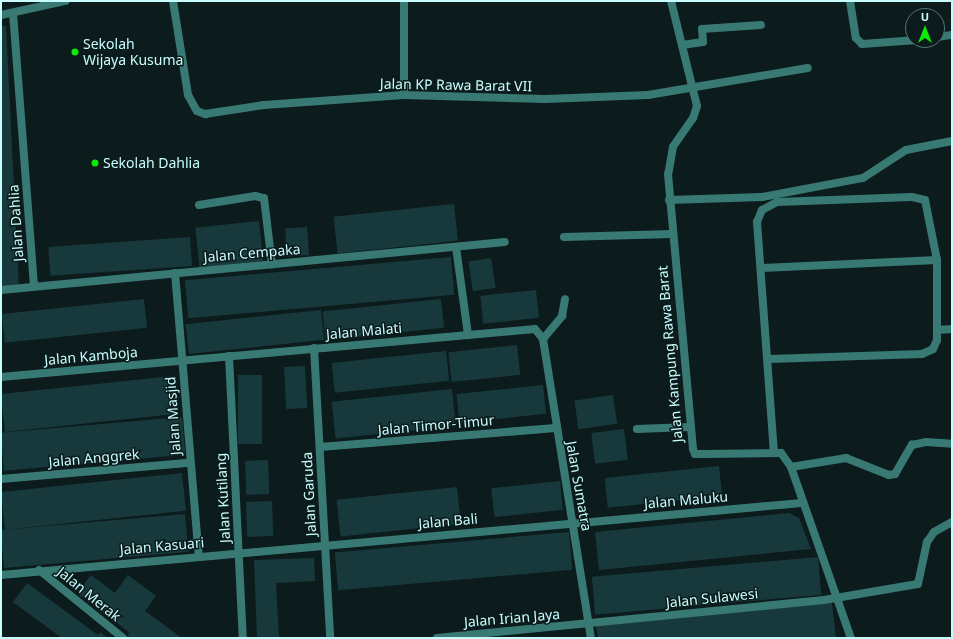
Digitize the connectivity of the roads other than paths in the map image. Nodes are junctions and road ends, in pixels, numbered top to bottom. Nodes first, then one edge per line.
1 (65, 1) edge
2 (173, 1) edge
3 (404, 1) edge
4 (671, 1) edge
5 (850, 1) edge
6 (13, 13) junction
7 (1, 15) edge
8 (761, 25) dead end
9 (905, 41) edge
10 (682, 45) junction
11 (808, 68) dead end
12 (692, 86) junction
13 (404, 95) junction
14 (952, 141) edge
15 (669, 200) junction
16 (199, 205) dead end
17 (672, 234) junction
18 (564, 237) dead end
19 (505, 242) dead end
20 (456, 247) junction
21 (937, 260) junction
22 (272, 265) junction
23 (761, 268) junction
24 (175, 274) junction
25 (34, 286) junction
26 (1, 290) edge
27 (565, 299) dead end
28 (937, 330) junction
29 (952, 330) edge
30 (468, 335) junction
31 (543, 339) junction
32 (314, 348) junction
33 (229, 356) junction
34 (769, 359) junction
35 (183, 360) junction
36 (1, 377) edge
37 (690, 427) junction
38 (555, 428) junction
39 (637, 429) dead end
40 (952, 444) edge
41 (320, 447) junction
42 (774, 451) junction
43 (189, 463) junction
44 (791, 467) junction
45 (1, 479) edge
46 (802, 503) junction
47 (952, 522) edge
48 (573, 523) junction
49 (325, 545) junction
50 (239, 552) junction
51 (199, 556) junction
52 (39, 570) junction
53 (1, 574) edge
54 (838, 598) junction
55 (589, 623) junction
56 (123, 638) edge
57 (243, 638) edge
58 (330, 638) edge
59 (437, 638) edge
60 (591, 638) edge
61 (851, 638) edge

1 - 6 street
2 - 13 street, Jalan KP Rawa Barat VII
3 - 13 street
4 - 10 street, Jalan Kampung Rawa Barat
5 - 9 street
6 - 7 street
6 - 25 street, Jalan Dahlia
8 - 10 street
10 - 12 street, Jalan Kampung Rawa Barat
11 - 12 street, Jalan KP Rawa Barat VII
12 - 13 street, Jalan KP Rawa Barat VII
12 - 15 street, Jalan Kampung Rawa Barat
14 - 15 street
15 - 17 street, Jalan Kampung Rawa Barat
16 - 22 street
17 - 18 street
17 - 37 street, Jalan Kampung Rawa Barat
19 - 20 street, Jalan Cempaka
20 - 22 street, Jalan Cempaka
20 - 30 street
21 - 23 street
21 - 23 street
21 - 28 street
22 - 24 street, Jalan Cempaka
23 - 34 street
24 - 25 street, Jalan Cempaka
24 - 35 street, Jalan Masjid
25 - 26 street, Jalan Cempaka
27 - 31 street
28 - 29 street
28 - 34 street
30 - 31 street, Jalan Malati
30 - 32 street, Jalan Malati
31 - 38 street, Jalan Sumatra
32 - 33 street, Jalan Malati
32 - 41 street, Jalan Garuda
33 - 35 street, Jalan Malati
33 - 50 street, Jalan Kutilang
34 - 42 street
35 - 36 street, Jalan Kamboja
35 - 43 street, Jalan Masjid
37 - 39 street
37 - 42 street, Jalan Kampung Rawa Barat
38 - 41 street, Jalan Timor-Timur
38 - 48 street, Jalan Sumatra
40 - 44 street
41 - 49 street, Jalan Garuda
42 - 44 street
43 - 45 street, Jalan Anggrek
43 - 51 street, Jalan Masjid
44 - 46 street
46 - 48 street, Jalan Maluku
46 - 54 street
47 - 54 street, Jalan Sulawesi
48 - 49 street, Jalan Bali
48 - 55 street, Jalan Sumatra
49 - 50 street, Jalan Kasuari
49 - 58 street, Jalan Garuda
50 - 51 street, Jalan Kasuari
50 - 57 street, Jalan Kutilang
51 - 52 street, Jalan Kasuari
52 - 53 street, Jalan Kasuari
52 - 56 street, Jalan Merak
54 - 55 street, Jalan Sulawesi
54 - 61 street
55 - 59 street, Jalan Irian Jaya
55 - 60 street, Jalan Sumatra

